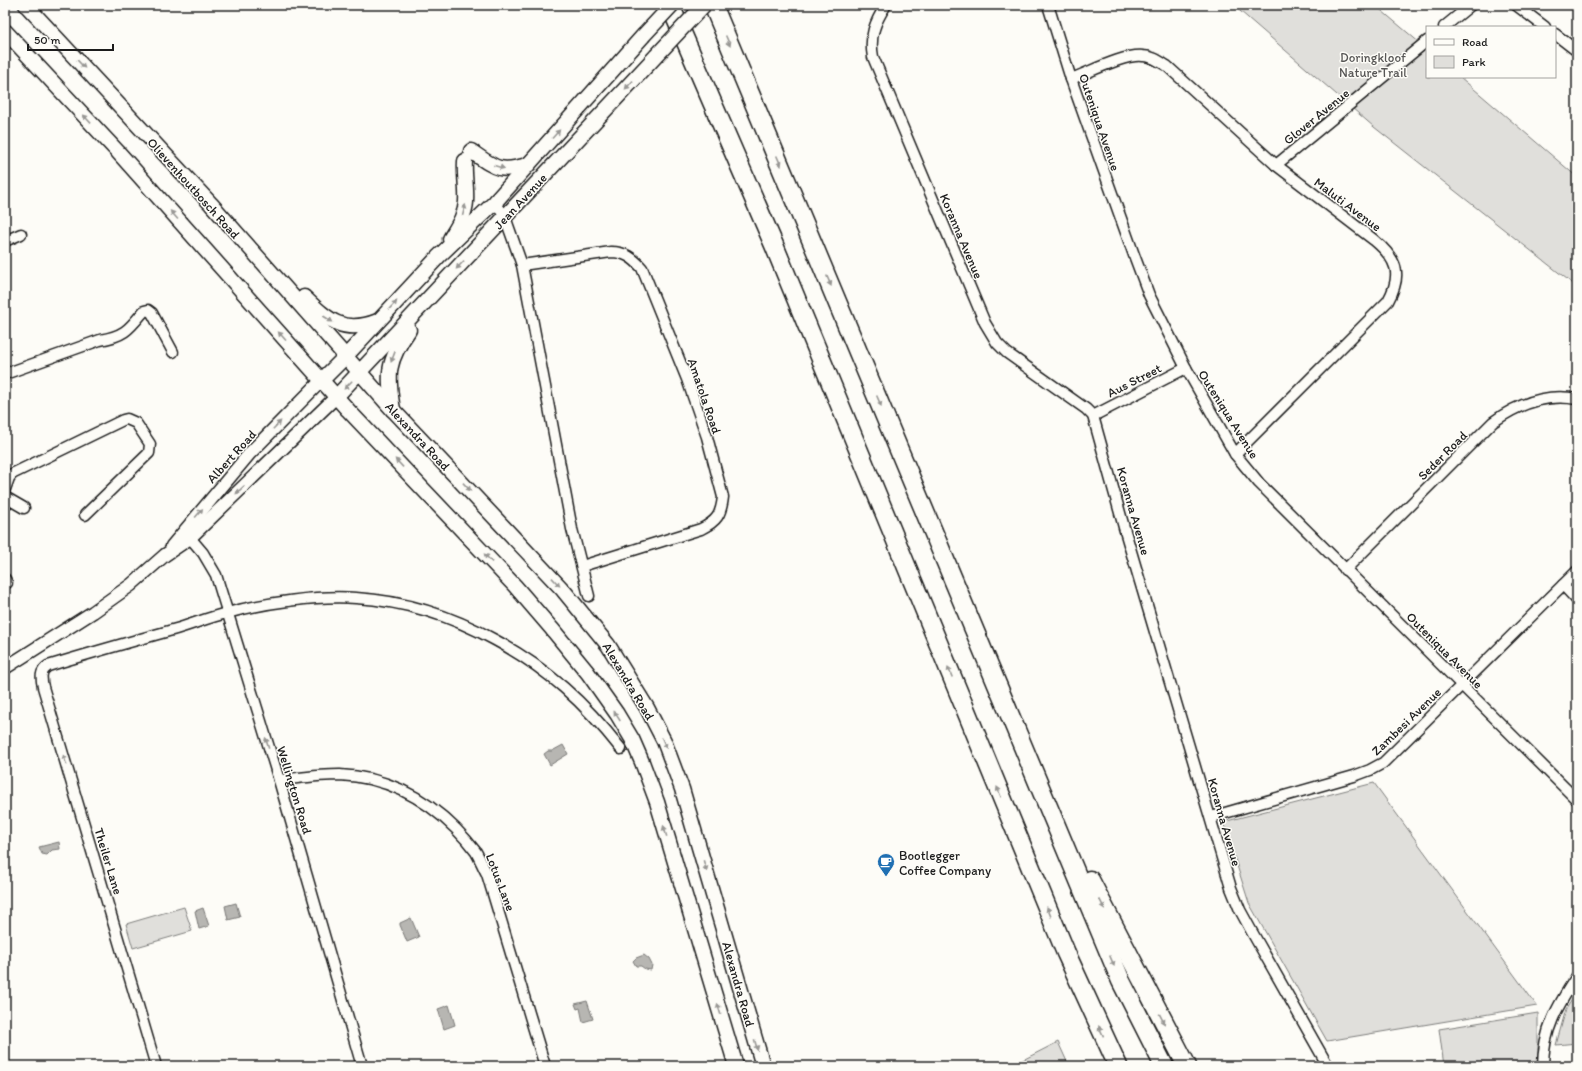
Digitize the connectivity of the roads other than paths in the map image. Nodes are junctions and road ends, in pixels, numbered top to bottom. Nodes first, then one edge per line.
1 (26, 5) edge
2 (671, 5) edge
3 (704, 5) edge
4 (713, 5) edge
5 (886, 5) edge
6 (1048, 5) edge
7 (1471, 5) edge
8 (1516, 5) edge
9 (1445, 26) edge
10 (1544, 26) edge
11 (5, 31) edge
12 (1556, 35) edge
13 (1426, 42) edge
14 (1577, 50) edge
15 (1071, 79) junction
16 (530, 163) junction
17 (1276, 165) junction
18 (496, 202) junction
19 (505, 217) junction
20 (21, 234) dead end
21 (238, 235) junction
22 (5, 241) edge
23 (439, 256) junction
24 (522, 265) junction
25 (438, 289) junction
26 (379, 321) junction
27 (173, 352) dead end
28 (346, 356) junction
29 (1186, 368) junction
30 (360, 373) junction
31 (5, 374) edge
32 (322, 380) junction
33 (336, 397) junction
34 (1577, 399) edge
35 (393, 410) junction
36 (1093, 416) junction
37 (1235, 454) junction
38 (5, 489) edge
39 (5, 497) edge
40 (24, 508) dead end
41 (85, 515) dead end
42 (187, 534) junction
43 (582, 566) junction
44 (1345, 570) junction
45 (1577, 571) edge
46 (1563, 586) junction
47 (589, 596) dead end
48 (1577, 600) edge
49 (227, 613) junction
50 (5, 668) edge
51 (1462, 685) junction
52 (621, 749) dead end
53 (1033, 769) junction
54 (279, 780) junction
55 (1577, 800) edge
56 (1210, 817) junction
57 (1577, 976) edge
58 (1116, 1062) edge
59 (156, 1066) edge
60 (362, 1066) edge
61 (545, 1066) edge
62 (736, 1066) edge
63 (762, 1066) edge
64 (1164, 1066) edge
65 (1186, 1066) edge
66 (1328, 1066) edge
67 (1543, 1066) edge

1 -> 21 main road, Olievenhoutbosch Road
16 -> 2 main road, Jean Avenue, bridge
58 -> 2 highway
3 -> 19 main road, Jean Avenue, bridge
4 -> 53 highway
5 - 36 street, Koranna Avenue
6 - 15 street, Outeniqua Avenue
7 - 9 street
8 - 10 street
32 -> 11 main road
12 - 14 street
13 - 17 street, Glover Avenue
15 - 17 street, Maluti Avenue
15 - 29 street, Outeniqua Avenue
16 - 18 main road, Jean Avenue
23 -> 16 main road
17 - 37 street, Maluti Avenue
18 - 19 street
18 - 23 main road, Jean Avenue
19 - 24 street
19 -> 25 main road, Jean Avenue
20 - 22 street
21 -> 26 main road
21 - 28 main road, Olievenhoutbosch Road
26 -> 23 main road, Jean Avenue
24 - 43 street
24 - 43 street, Amatola Road
25 - 30 main road, Jean Avenue
25 -> 35 main road
26 - 28 main road, Jean Avenue
27 - 31 street
28 - 30 main road, Olievenhoutbosch Road
28 - 32 main road, Jean Avenue
29 - 36 street, Aus Street
29 - 37 street, Outeniqua Avenue
30 -> 33 main road, Jean Avenue
30 - 35 main road, Alexandra Road
32 - 33 main road
42 -> 32 street, Albert Road
33 -> 42 street, Albert Road
62 -> 33 main road, Alexandra Road
34 - 44 street, Seder Road
35 -> 63 main road, Alexandra Road
36 - 56 street, Koranna Avenue
37 - 44 street, Outeniqua Avenue
38 - 41 street
39 - 40 street
42 - 49 street, Wellington Road
42 - 50 street, Albert Road
43 - 47 street
44 - 51 street, Outeniqua Avenue
45 - 46 street, Zambesi Avenue
46 - 48 street
46 - 51 street, Zambesi Avenue
49 - 52 street
54 -> 49 street, Wellington Road
59 -> 49 street, Theiler Lane
51 - 55 street, Outeniqua Avenue
51 - 56 street, Zambesi Avenue
53 -> 64 highway
53 -> 65 highway
54 - 60 street, Wellington Road
54 - 61 street, Lotus Lane
56 - 66 street, Koranna Avenue
57 - 67 street

